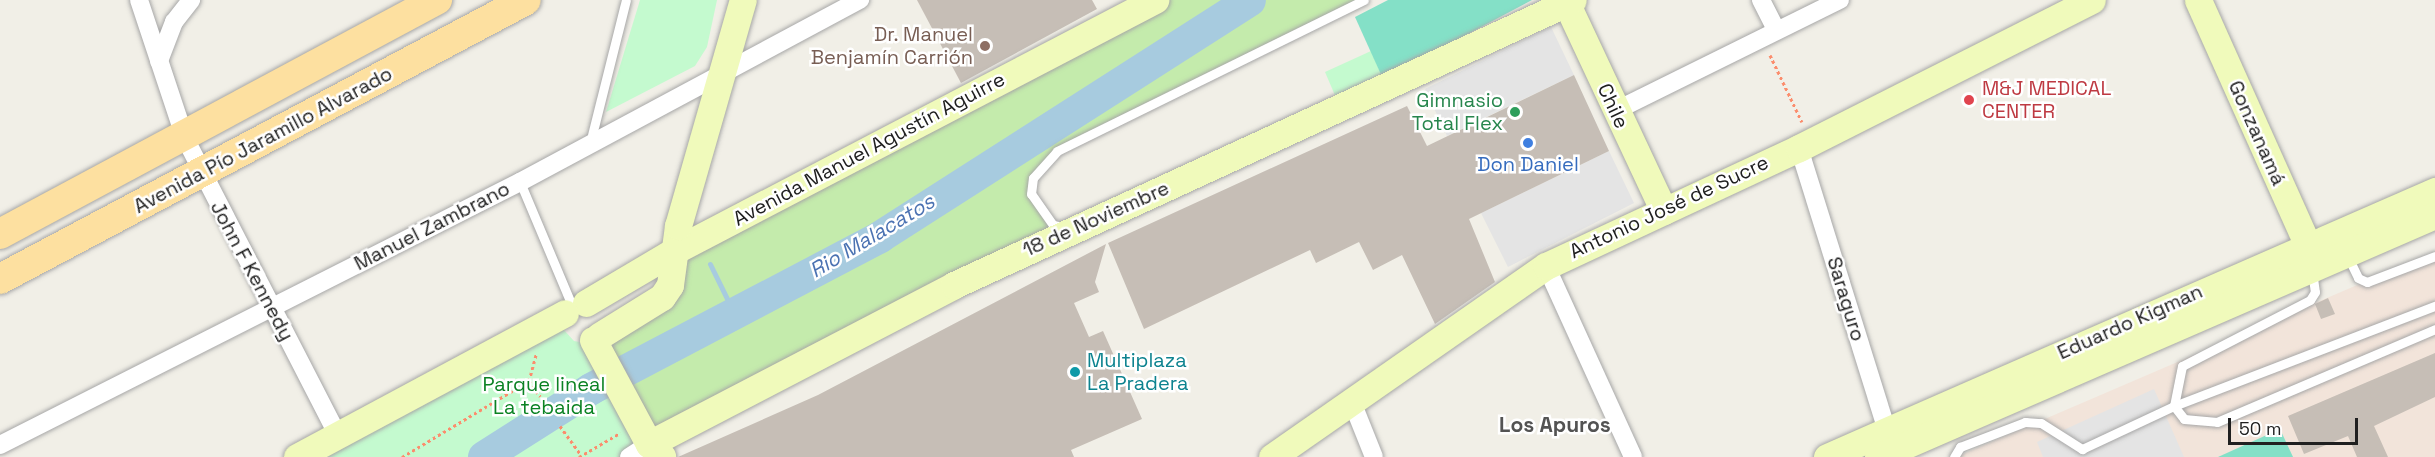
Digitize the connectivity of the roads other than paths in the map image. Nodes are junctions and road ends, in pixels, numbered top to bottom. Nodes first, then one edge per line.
1 (139, 0) edge
2 (191, 0) edge
3 (437, 0) edge
4 (526, 0) edge
5 (626, 0) edge
6 (743, 0) edge
7 (860, 0) edge
8 (1155, 0) edge
9 (1364, 0) edge
10 (1761, 0) edge
11 (1840, 0) edge
12 (2092, 0) edge
13 (2198, 0) edge
14 (1568, 1) edge
15 (1769, 34) junction
16 (159, 61) junction
17 (723, 76) junction
18 (1615, 111) junction
19 (185, 138) junction
20 (1805, 144) junction
21 (590, 145) junction
22 (202, 174) junction
23 (520, 182) junction
24 (2435, 191) edge
25 (1664, 211) junction
26 (2435, 215) edge
27 (1077, 226) junction
28 (0, 234) edge
29 (674, 251) junction
30 (2346, 254) junction
31 (2435, 256) edge
32 (2311, 259) junction
33 (1546, 266) junction
34 (0, 279) edge
35 (2435, 306) edge
36 (272, 307) junction
37 (574, 307) junction
38 (2435, 329) edge
39 (596, 341) junction
40 (1352, 402) junction
41 (2174, 406) junction
42 (338, 436) junction
43 (0, 445) edge
44 (645, 445) edge
45 (1886, 446) edge
46 (297, 457) edge
47 (1272, 457) edge
48 (1374, 457) edge
49 (1633, 457) edge
50 (1827, 457) edge
51 (1954, 457) edge

1 - 16 street, John F Kennedy
2 - 16 street
3 - 19 main road, Avenida Pío Jaramillo Alvarado
4 - 22 main road, Avenida Pío Jaramillo Alvarado
5 - 21 lane
6 - 17 street
7 - 17 street, Manuel Zambrano
8 - 29 street, Avenida Manuel Agustín Aguirre
9 - 27 lane
10 - 15 street
11 - 15 street
12 - 20 street, Antonio José de Sucre
13 - 32 street, Gonzanamá
14 - 18 street, Chile
14 - 27 street, 18 de Noviembre
15 - 18 street
16 - 19 street, John F Kennedy
17 - 21 street, Manuel Zambrano
17 - 29 street
18 - 25 street, Chile
19 - 22 street, John F Kennedy
19 - 28 main road, Avenida Pío Jaramillo Alvarado
20 - 25 street, Antonio José de Sucre
20 - 45 street, Saraguro
21 - 23 street, Manuel Zambrano
22 - 34 main road, Avenida Pío Jaramillo Alvarado
22 - 36 street, John F Kennedy
23 - 36 street, Manuel Zambrano
23 - 37 lane
24 - 32 street, Eduardo Kigman
25 - 33 street, Antonio José de Sucre
26 - 30 street, Eduardo Kigman
27 - 44 street, 18 de Noviembre
29 - 37 street, Avenida Manuel Agustín Aguirre
29 - 39 street
30 - 31 lane
30 - 32 street, Eduardo Kigman
32 - 41 lane
32 - 45 street, Eduardo Kigman
33 - 40 street, Antonio José de Sucre
33 - 49 street
35 - 41 lane
36 - 42 street, John F Kennedy
36 - 43 street, Manuel Zambrano
37 - 39 street
37 - 42 street, Avenida Manuel Agustín Aguirre
38 - 41 lane
39 - 44 street
40 - 47 street, Antonio José de Sucre
40 - 48 street
41 - 51 lane
42 - 46 street, Avenida Manuel Agustín Aguirre
45 - 50 street, Eduardo Kigman

